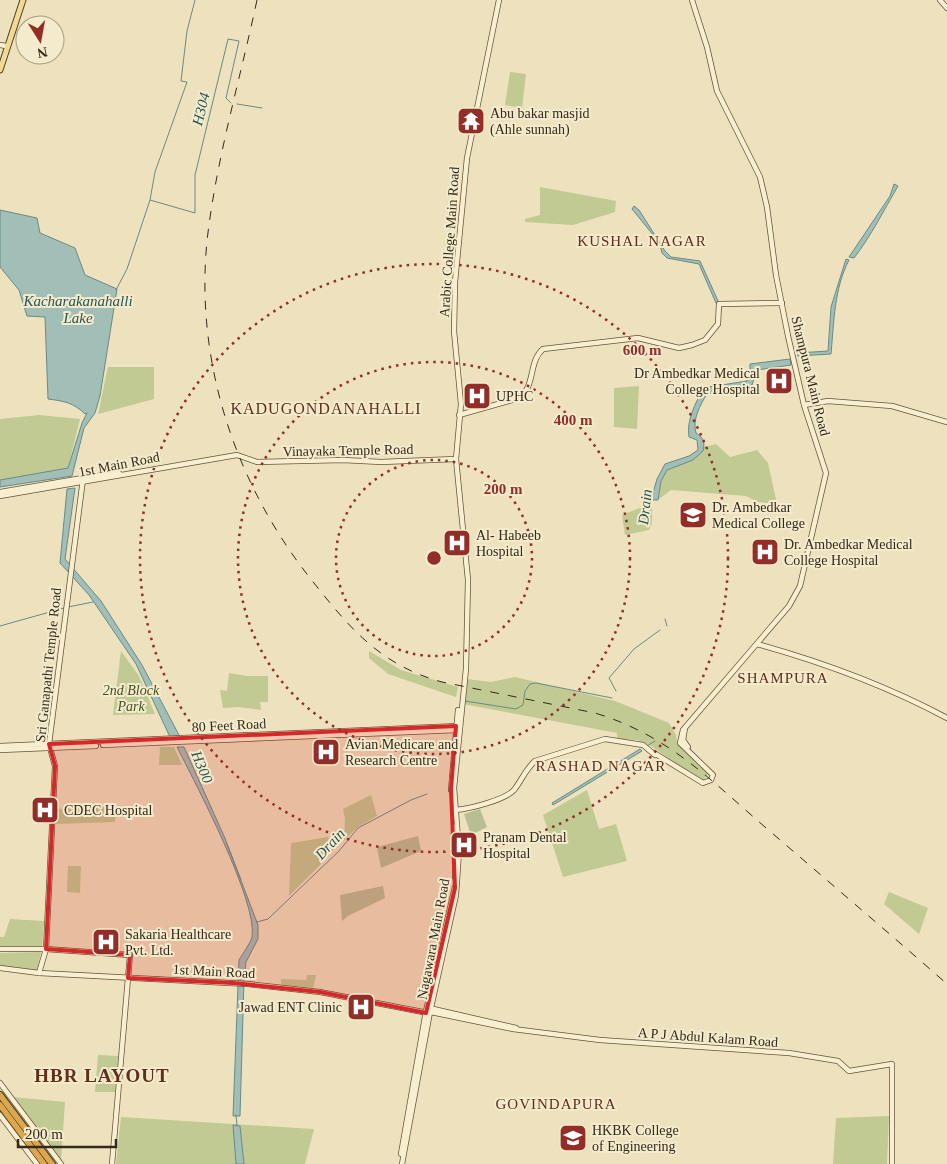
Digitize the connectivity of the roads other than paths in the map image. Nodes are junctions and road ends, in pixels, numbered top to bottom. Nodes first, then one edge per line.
1 (21, 0) edge
2 (499, 0) edge
3 (692, 0) edge
4 (940, 0) edge
5 (947, 8) edge
6 (3, 45) edge
7 (0, 63) edge
8 (0, 70) edge
9 (782, 303) junction
10 (804, 405) junction
11 (459, 416) junction
12 (947, 422) edge
13 (242, 456) joint
14 (456, 459) junction
15 (83, 481) junction
16 (71, 482) junction
17 (0, 492) edge
18 (0, 496) edge
19 (757, 644) junction
20 (465, 667) junction
21 (947, 718) edge
22 (457, 728) junction
23 (49, 745) junction
24 (0, 746) edge
25 (0, 750) edge
26 (454, 810) junction
27 (0, 949) edge
28 (46, 949) junction
29 (0, 968) edge
30 (39, 973) junction
31 (128, 978) junction
32 (428, 1011) junction
33 (0, 1083) edge
34 (0, 1095) edge
35 (0, 1105) edge
36 (0, 1115) edge
37 (37, 1164) edge
38 (44, 1164) edge
39 (52, 1164) edge
40 (61, 1164) edge
41 (112, 1164) edge
42 (401, 1164) edge
43 (892, 1164) edge

1 - 6 main road
1 - 8 main road
2 - 11 street, Arabic College Main Road
3 - 9 street, Shampura Main Road
4 - 5 street
6 - 7 main road
9 - 10 street, Shampura Main Road
9 - 11 street
10 - 12 street
10 - 19 street, Shampura Main Road
11 - 14 street, Arabic College Main Road
13 - 14 street, Vinayaka Temple Road
13 - 15 street, 1st Main Road
14 - 20 street, Arabic College Main Road
15 - 16 street, 1st Main Road
15 - 23 street, Sri Ganapathi Temple Road
16 - 17 street
16 - 18 street, 1st Main Road
19 - 21 street
19 - 26 street, Shampura Main Road
20 - 22 street, Nagawara Main Road
20 - 22 street
22 - 23 street, 80 Feet Road
22 - 26 street, Nagawara Main Road
23 - 24 street, 80 Feet Road
23 - 25 street, 80 Feet Road
23 - 28 street, Sri Ganapathi Temple Road
26 - 32 street, Nagawara Main Road
27 - 28 street
28 - 30 street, Sri Ganapathi Temple Road
28 - 31 street
29 - 30 street, 1st Main Road
30 - 31 street, 1st Main Road
31 - 32 street, 1st Main Road
31 - 41 street
32 - 42 street, Nagawara Main Road
32 - 43 street, A P J Abdul Kalam Road
33 - 40 street
34 - 39 highway
35 - 38 highway
36 - 37 street

